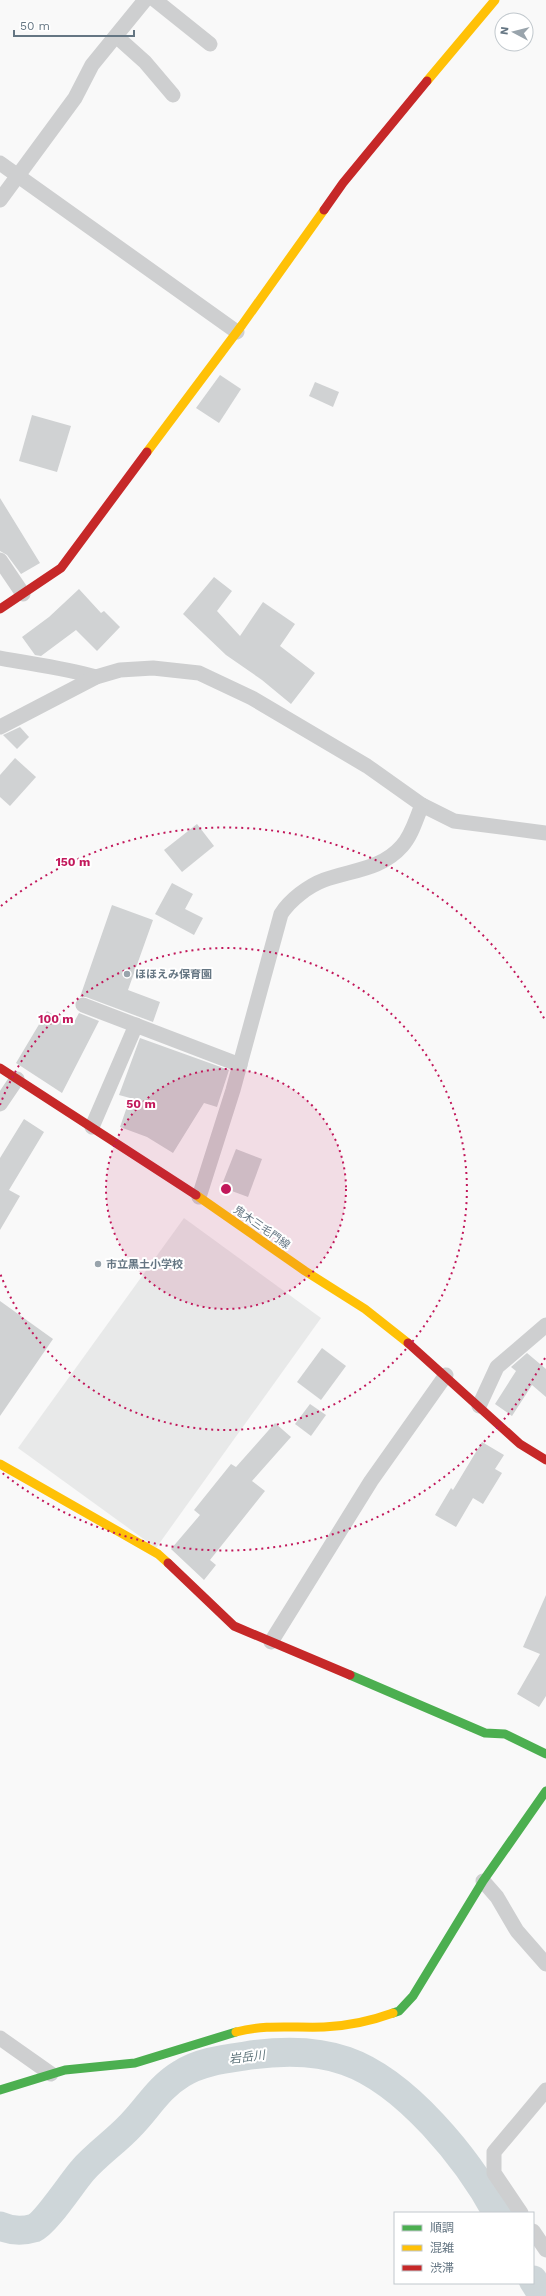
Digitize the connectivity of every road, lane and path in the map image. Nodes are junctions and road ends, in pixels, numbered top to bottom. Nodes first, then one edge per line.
1 (145, 0) edge
2 (155, 0) edge
3 (495, 0) edge
4 (116, 36) junction
5 (210, 44) dead end
6 (173, 95) dead end
7 (0, 163) edge
8 (18, 176) junction
9 (0, 200) edge
10 (237, 332) junction
11 (0, 560) edge
12 (23, 594) junction
13 (0, 609) edge
14 (0, 658) edge
15 (96, 677) junction
16 (0, 726) edge
17 (422, 805) junction
18 (546, 833) edge
19 (83, 1005) dead end
20 (136, 1025) junction
21 (240, 1065) junction
22 (0, 1068) edge
23 (17, 1079) junction
24 (0, 1104) edge
25 (92, 1127) junction
26 (199, 1197) junction
27 (546, 1325) edge
28 (446, 1375) junction
29 (479, 1406) junction
30 (546, 1460) edge
31 (0, 1464) edge
32 (271, 1642) junction
33 (546, 1754) edge
34 (546, 1791) edge
35 (483, 1881) junction
36 (546, 1964) edge
37 (0, 2038) edge
38 (52, 2074) junction
39 (0, 2090) edge
40 (546, 2090) edge
41 (520, 2212) edge
42 (534, 2232) edge
43 (546, 2250) edge

1 - 4 street
2 - 5 street
3 - 10 street
4 - 6 street
4 - 8 street
7 - 8 street
8 - 9 street
8 - 10 street
10 - 12 street
11 - 12 street
12 - 13 street
14 - 15 street
15 - 16 street
15 - 17 street
17 - 18 street
17 - 21 street
19 - 20 street
20 - 21 street
20 - 25 street
21 - 26 street
22 - 23 street, 鬼木三毛門線
23 - 24 street
23 - 25 street, 鬼木三毛門線
25 - 26 street, 鬼木三毛門線
26 - 28 street, 鬼木三毛門線
27 - 29 street
28 - 29 street, 鬼木三毛門線
28 - 32 street
29 - 30 street, 鬼木三毛門線
31 - 32 street
32 - 33 street
34 - 35 street
35 - 36 street
35 - 38 street
37 - 38 street
38 - 39 street
40 - 41 street
42 - 43 street

